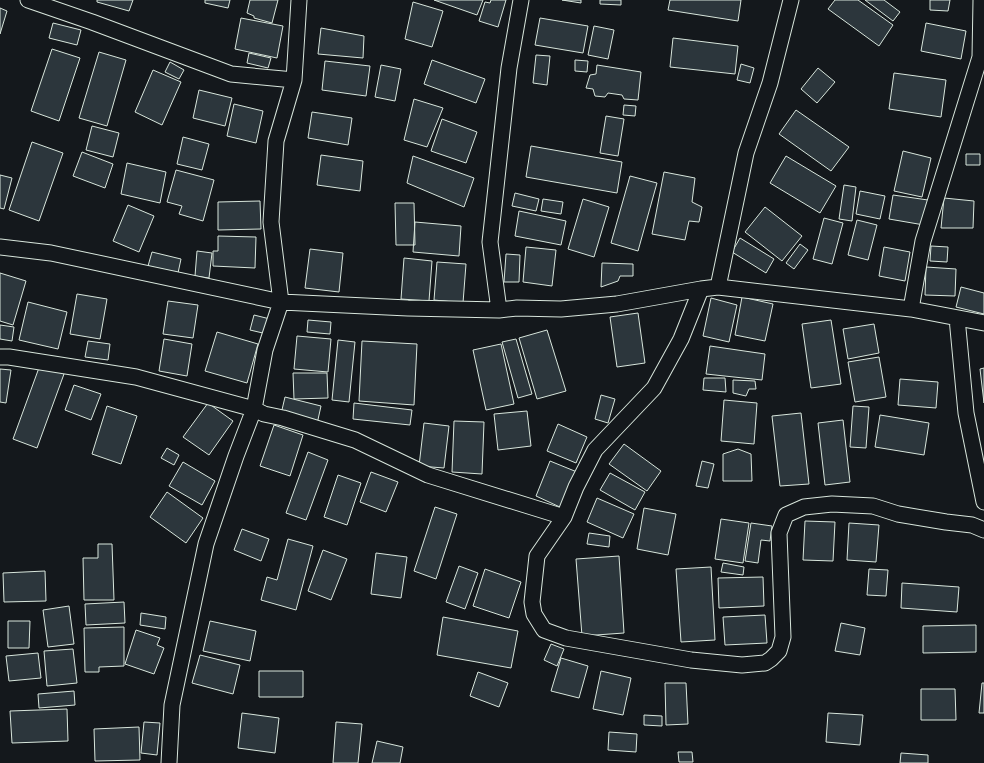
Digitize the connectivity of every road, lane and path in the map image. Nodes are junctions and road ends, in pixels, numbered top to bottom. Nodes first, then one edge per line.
1 (28, 0) edge
2 (299, 0) edge
3 (521, 0) edge
4 (791, 0) edge
5 (981, 0) edge
6 (982, 57) edge
7 (294, 80) junction
8 (0, 247) edge
9 (718, 287) junction
10 (702, 289) junction
11 (281, 302) junction
12 (911, 309) junction
13 (498, 310) junction
14 (957, 318) junction
15 (984, 323) edge
16 (0, 357) edge
17 (254, 409) junction
18 (984, 502) edge
19 (564, 517) junction
20 (978, 527) edge
21 (169, 763) edge

1 - 7 street
2 - 7 street
3 - 13 street
4 - 9 street
5 - 6 street
6 - 12 street
7 - 11 street
8 - 11 street
9 - 10 street
9 - 12 street
10 - 13 street
10 - 19 street
11 - 13 street
11 - 17 street
12 - 14 street
14 - 15 street
14 - 18 street
16 - 17 street
17 - 19 street
17 - 21 street
18 - 20 street
19 - 20 street

